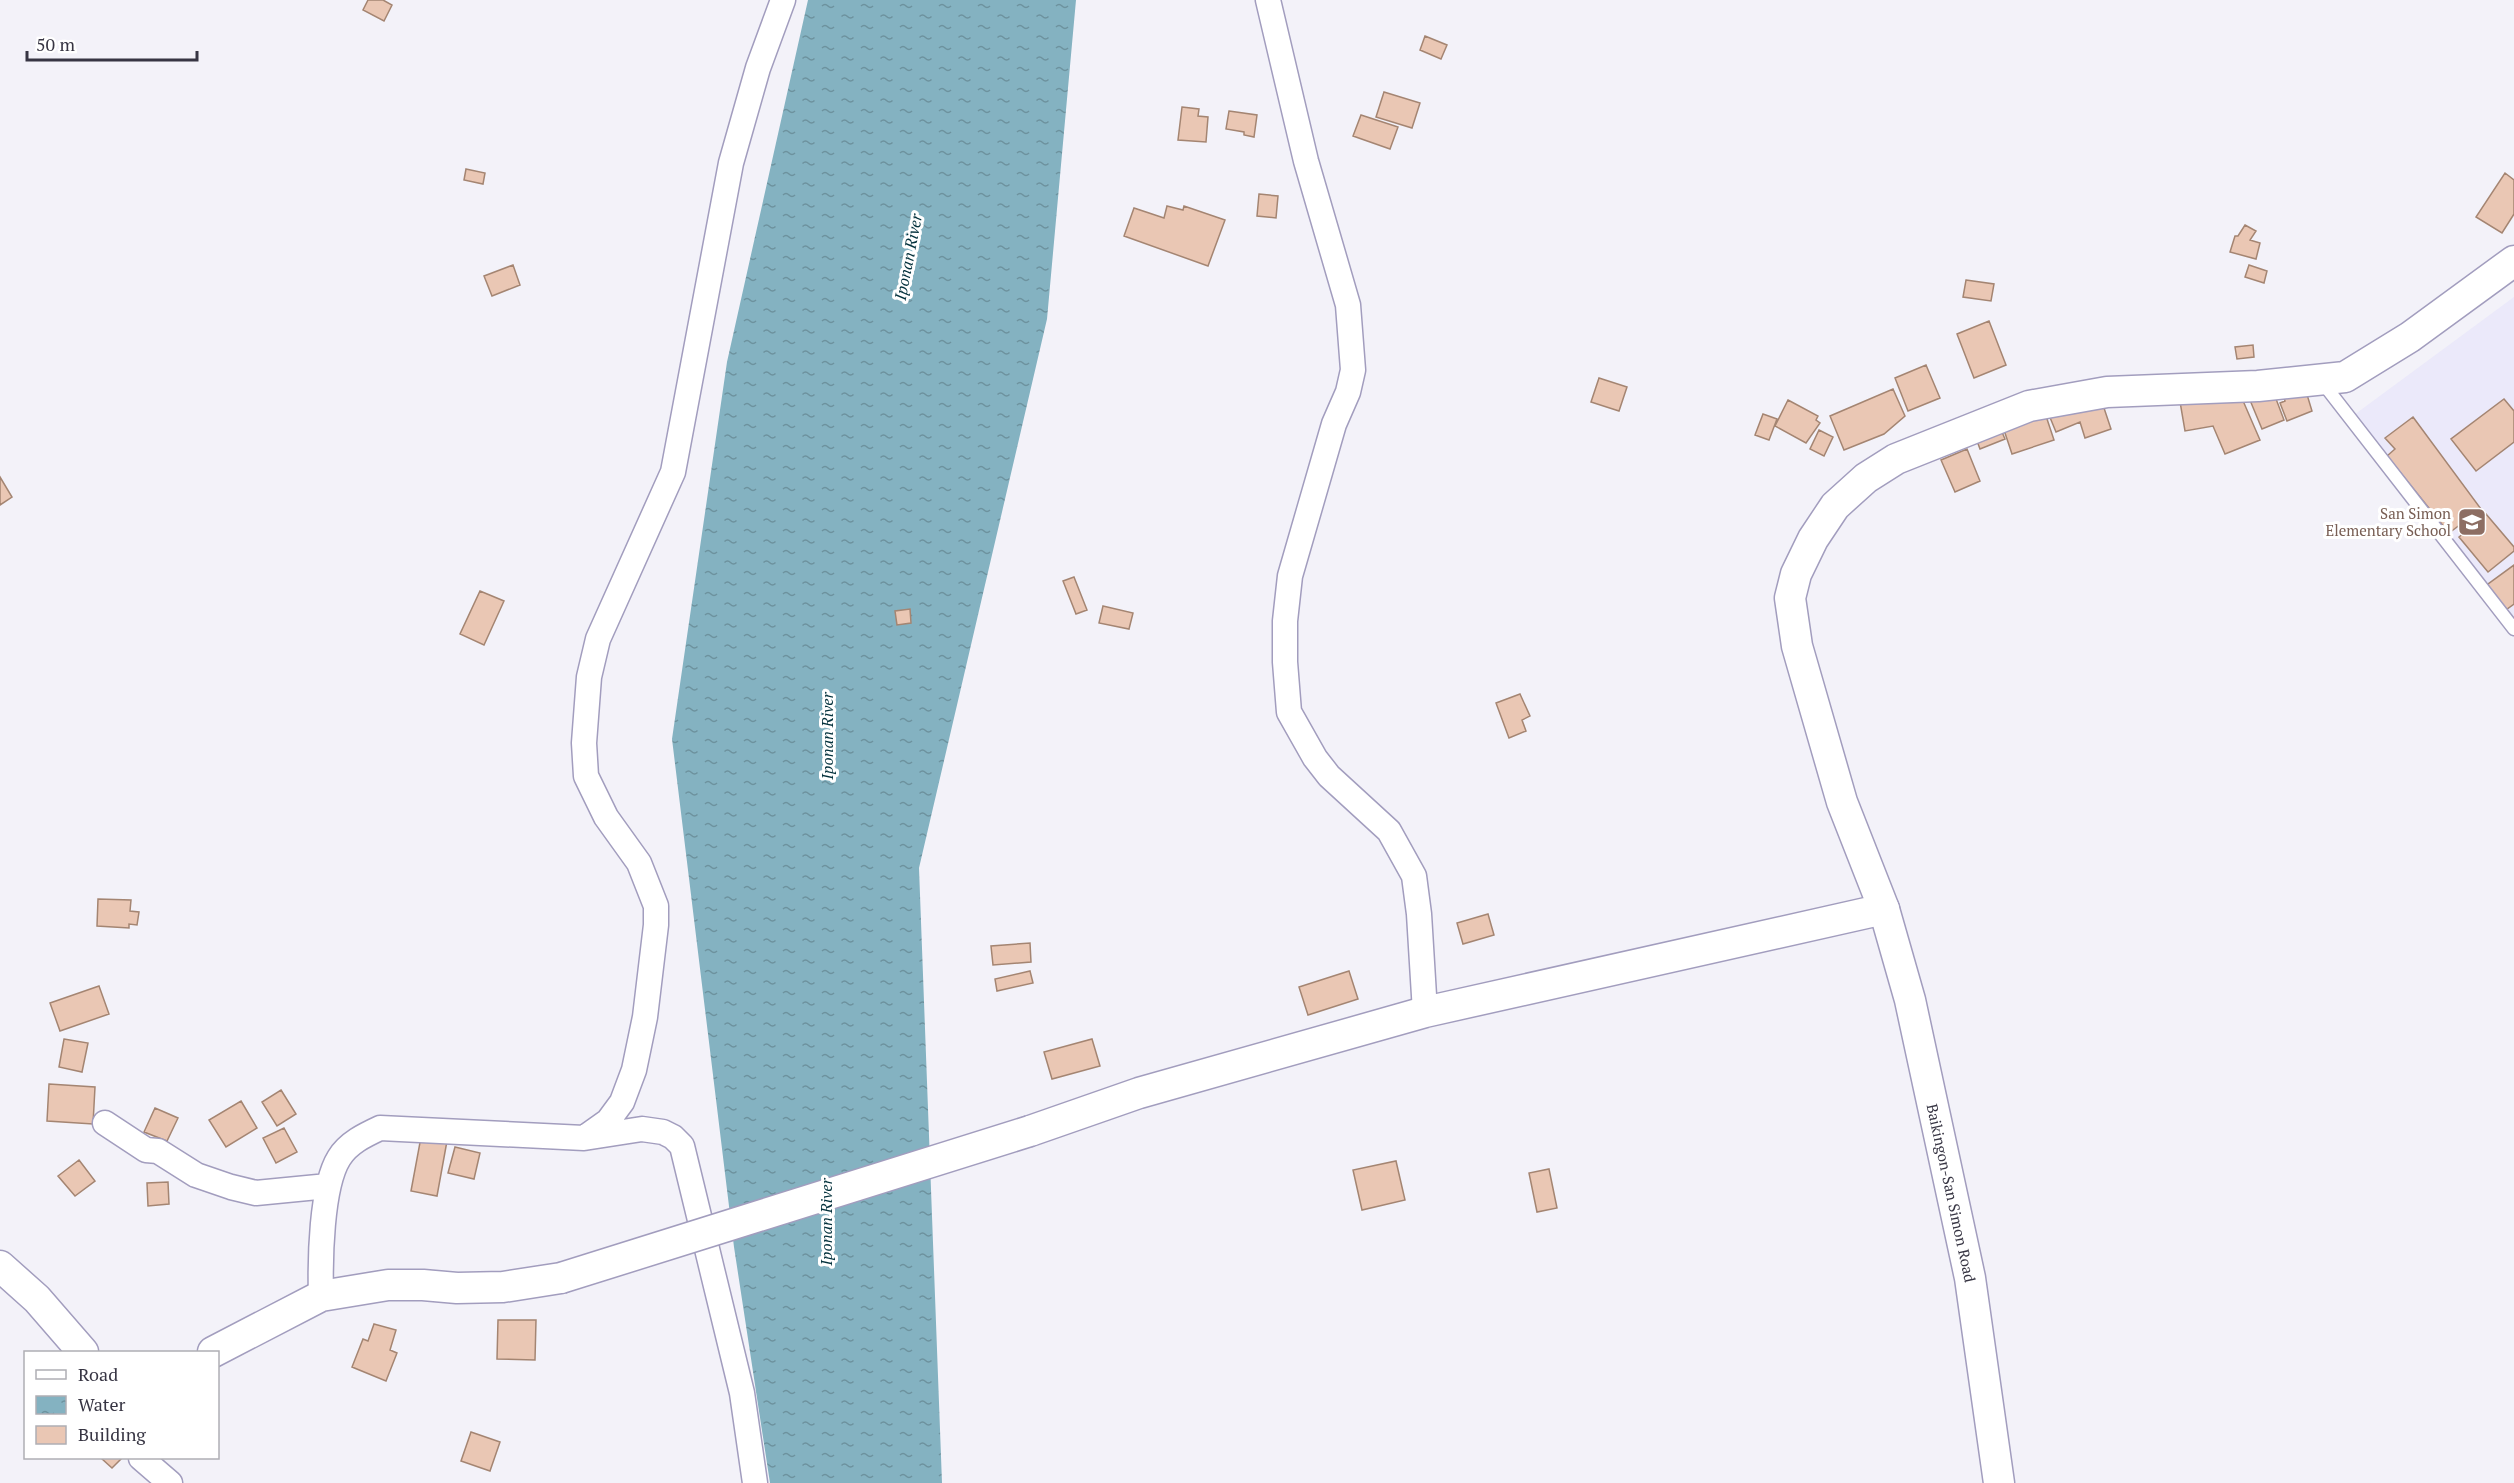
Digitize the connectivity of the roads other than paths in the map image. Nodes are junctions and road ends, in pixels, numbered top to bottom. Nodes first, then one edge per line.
1 (783, 0) edge
2 (1268, 0) edge
3 (2514, 261) edge
4 (2321, 381) junction
5 (2514, 628) edge
6 (1884, 909) junction
7 (1425, 1012) junction
8 (105, 1123) dead end
9 (584, 1137) junction
10 (328, 1186) junction
11 (0, 1266) edge
12 (321, 1296) junction
13 (81, 1351) edge
14 (217, 1351) edge
15 (142, 1459) edge
16 (170, 1483) edge
17 (755, 1483) edge
18 (1999, 1483) edge

1 - 9 street
2 - 7 street
3 - 4 street, Baikingon-San Simon Road
4 - 5 lane
4 - 6 street, Baikingon-San Simon Road
6 - 7 street
6 - 18 street, Baikingon-San Simon Road
7 - 12 street, bridge
8 - 10 street
9 - 10 street
9 - 17 street
10 - 12 street
11 - 13 street
12 - 14 street
15 - 16 street

